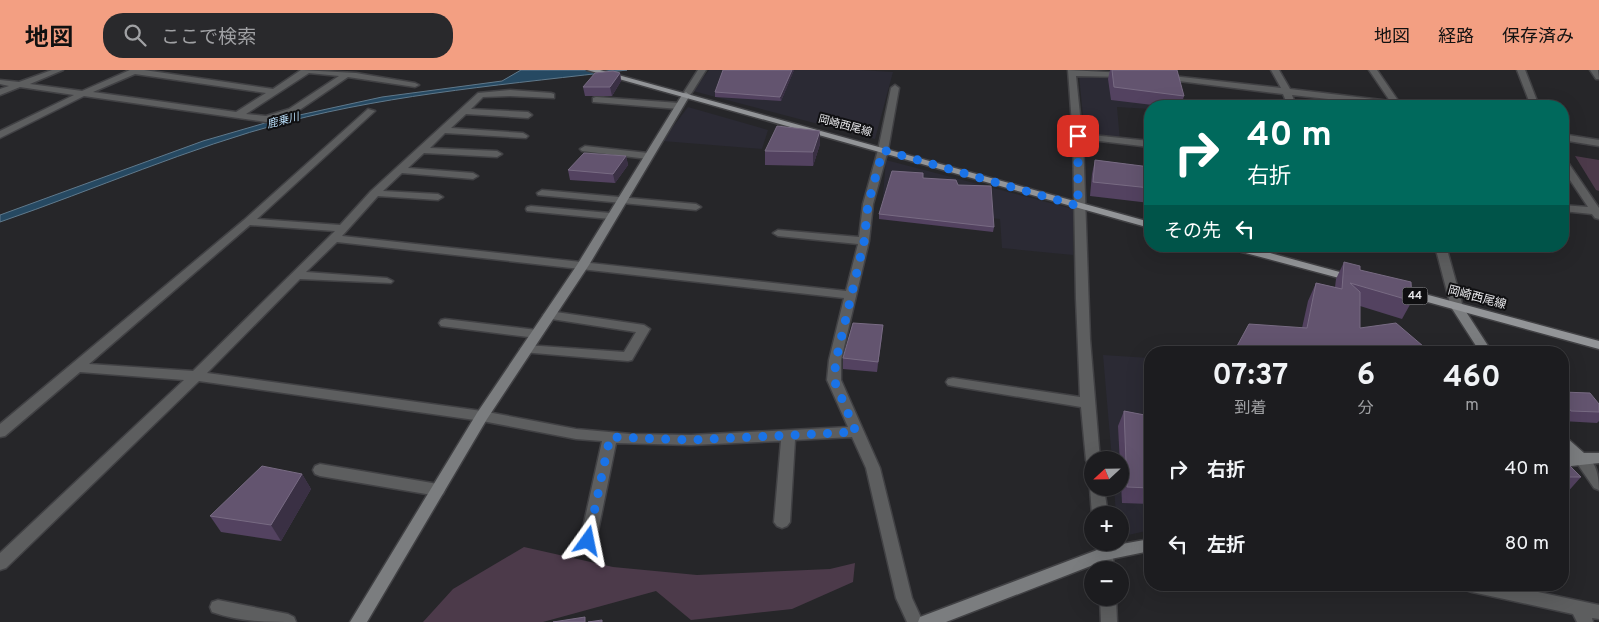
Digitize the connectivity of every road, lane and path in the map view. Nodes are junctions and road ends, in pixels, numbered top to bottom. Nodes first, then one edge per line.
1 (59, 70) edge
2 (307, 70) edge
3 (319, 70) edge
4 (591, 70) edge
5 (702, 70) edge
6 (1275, 70) edge
7 (1373, 70) edge
8 (1521, 70) edge
9 (1594, 70) edge
10 (135, 71) edge
11 (1073, 71) edge
12 (360, 72) edge
13 (345, 75) junction
14 (1136, 76) edge
15 (1154, 77) edge
16 (1599, 77) edge
17 (0, 82) edge
18 (18, 85) junction
19 (415, 85) dead end
20 (895, 88) dead end
21 (1286, 90) junction
22 (0, 92) edge
23 (275, 92) junction
24 (86, 93) junction
25 (686, 95) junction
26 (552, 96) dead end
27 (596, 100) dead end
28 (1290, 100) edge
29 (1332, 100) edge
30 (1393, 100) edge
31 (1533, 100) edge
32 (679, 106) junction
33 (371, 111) dead end
34 (464, 111) junction
35 (238, 114) junction
36 (528, 115) dead end
37 (444, 130) junction
38 (0, 136) edge
39 (523, 136) dead end
40 (1078, 136) junction
41 (1569, 138) edge
42 (1144, 143) edge
43 (1599, 143) edge
44 (585, 149) dead end
45 (422, 150) junction
46 (883, 150) junction
47 (497, 154) dead end
48 (648, 156) junction
49 (399, 170) junction
50 (1569, 171) edge
51 (472, 176) dead end
52 (375, 193) junction
53 (542, 193) dead end
54 (438, 197) dead end
55 (621, 201) junction
56 (1078, 206) junction
57 (696, 207) dead end
58 (531, 209) dead end
59 (1569, 209) edge
60 (1597, 213) edge
61 (610, 216) junction
62 (248, 222) junction
63 (1144, 223) edge
64 (338, 233) junction
65 (778, 233) dead end
66 (864, 242) junction
67 (1253, 252) edge
68 (1442, 252) edge
69 (583, 264) junction
70 (295, 275) junction
71 (387, 281) dead end
72 (1367, 283) edge
73 (1385, 288) edge
74 (851, 295) junction
75 (1457, 307) junction
76 (549, 315) junction
77 (445, 323) dead end
78 (537, 334) junction
79 (1599, 345) edge
80 (1482, 346) edge
81 (526, 349) junction
82 (77, 367) junction
83 (196, 376) junction
84 (953, 382) dead end
85 (1086, 403) junction
86 (482, 416) junction
87 (0, 432) edge
88 (856, 432) junction
89 (788, 435) junction
90 (610, 437) junction
91 (1569, 448) edge
92 (1093, 451) edge
93 (1599, 458) edge
94 (1581, 459) junction
95 (1569, 461) edge
96 (320, 470) dead end
97 (1599, 484) edge
98 (438, 490) junction
99 (782, 522) dead end
100 (588, 541) dead end
101 (1144, 546) edge
102 (1105, 556) edge
103 (0, 563) edge
104 (1494, 591) edge
105 (1108, 606) edge
106 (218, 607) dead end
107 (1599, 612) edge
108 (1582, 615) edge
109 (288, 622) edge
110 (358, 622) edge
111 (915, 622) edge
112 (926, 622) edge
113 (1109, 622) edge

1 - 18 street
2 - 3 street
2 - 23 street
3 - 13 street
4 - 25 main road, 岡崎西尾線
5 - 25 street
6 - 21 street
7 - 30 street
8 - 31 street
9 - 16 street
10 - 23 street
10 - 24 street
11 - 14 street
11 - 40 street
12 - 13 street
12 - 19 street
13 - 35 street
15 - 21 street
17 - 18 street
18 - 22 street
18 - 24 street
20 - 46 street
21 - 28 street
21 - 29 street
23 - 35 street
24 - 35 street
24 - 38 street
25 - 32 street
25 - 46 main road, 岡崎西尾線
26 - 34 street
27 - 32 street
32 - 48 street
33 - 62 street
34 - 36 street
34 - 37 street
37 - 39 street
37 - 45 street
40 - 42 street
40 - 56 street
41 - 43 street
44 - 48 street
45 - 47 street
45 - 49 street
46 - 56 main road, 岡崎西尾線
46 - 66 street
48 - 55 street
49 - 51 street
49 - 52 street
50 - 60 street
52 - 54 street
52 - 64 street
53 - 55 street
55 - 57 street
55 - 61 street
56 - 63 main road, 岡崎西尾線
56 - 85 street
58 - 61 street
59 - 60 street
61 - 69 street
62 - 64 street
62 - 82 street
64 - 69 street
64 - 70 street
65 - 66 street
66 - 74 street
67 - 72 main road
68 - 75 street
69 - 74 street
69 - 76 street
70 - 71 street
70 - 83 street
73 - 75 main road, 岡崎西尾線 / 44
74 - 88 street
75 - 79 main road, 岡崎西尾線 / 44
75 - 80 street
76 - 78 street
76 - 81 street
77 - 78 street
78 - 81 street
81 - 86 street
82 - 83 street
82 - 87 street
83 - 86 street
83 - 103 street
84 - 85 street
85 - 92 street
86 - 90 street
86 - 98 street
88 - 89 street
88 - 111 street
89 - 90 street
89 - 99 street
90 - 100 street
91 - 94 street
93 - 94 street
94 - 95 street
94 - 97 street
96 - 98 street
98 - 110 street
101 - 102 street
102 - 112 street
104 - 108 street
105 - 113 street
106 - 109 street
107 - 108 street

